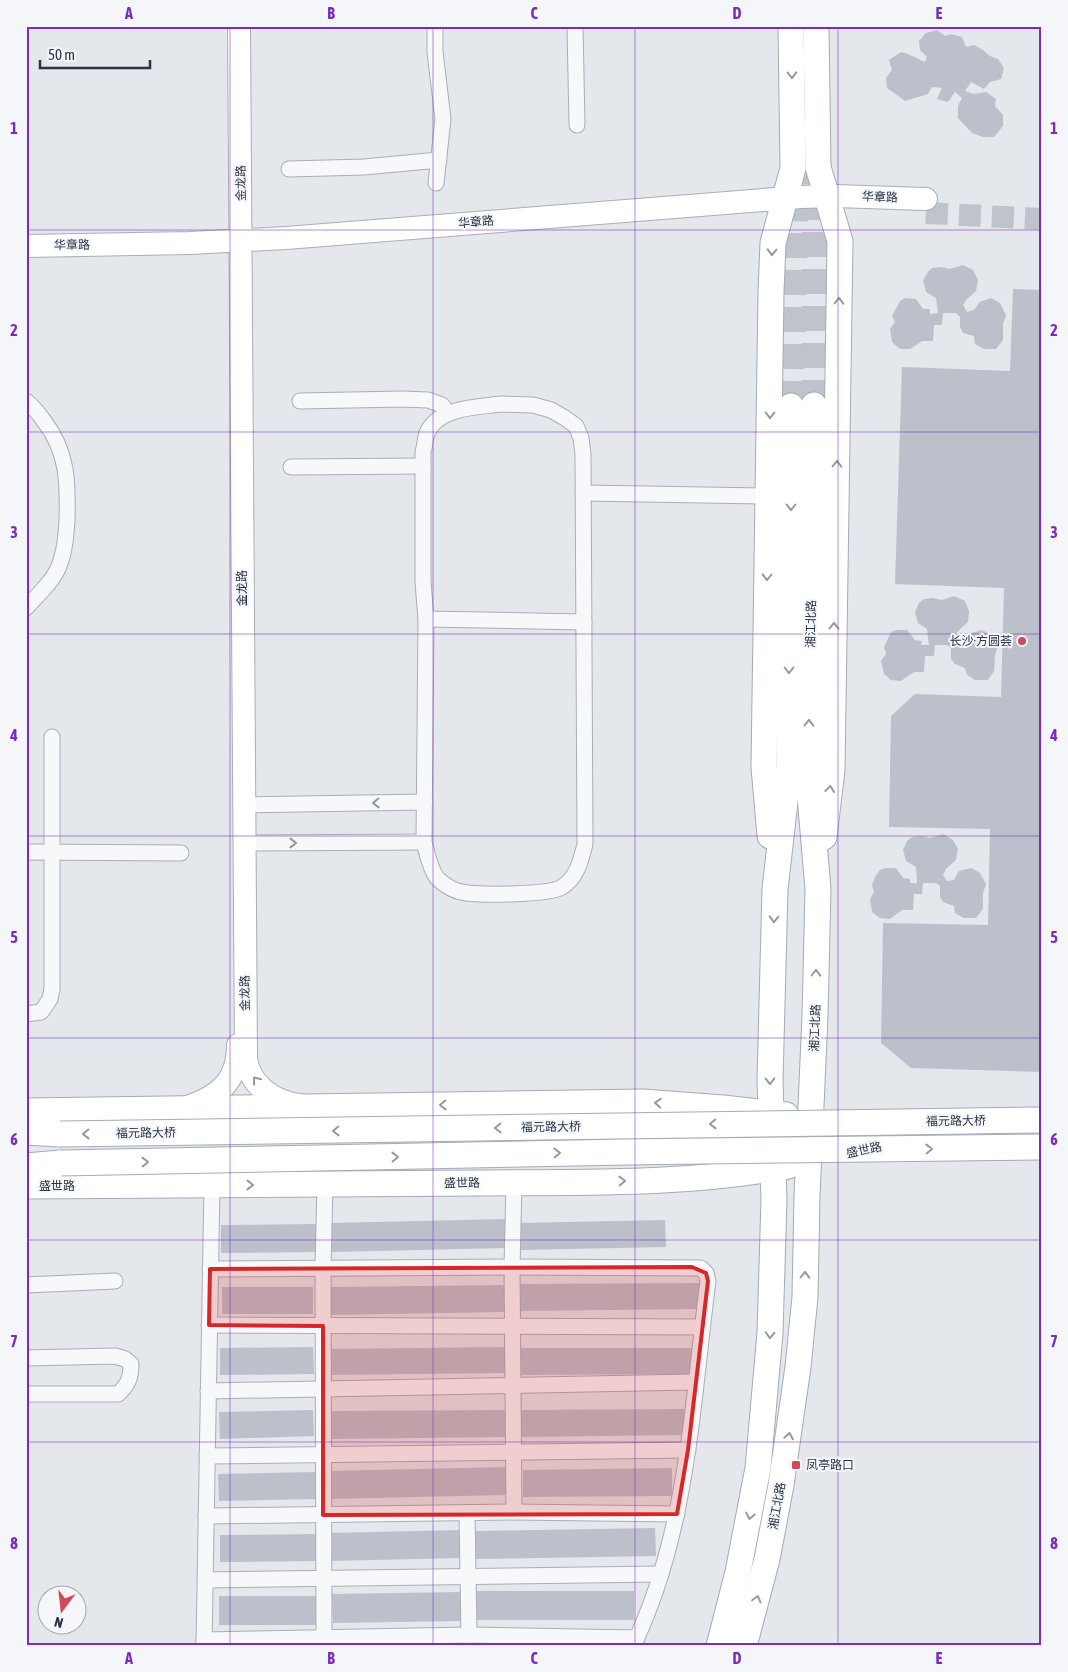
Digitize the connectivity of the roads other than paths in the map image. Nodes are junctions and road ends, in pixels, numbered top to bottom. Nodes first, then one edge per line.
1 (231, 26) edge
2 (240, 26) edge
3 (435, 26) edge
4 (576, 26) edge
5 (792, 26) edge
6 (816, 26) edge
7 (577, 124) dead end
8 (439, 160) junction
9 (289, 169) dead end
10 (436, 183) dead end
11 (829, 203) junction
12 (782, 205) junction
13 (926, 206) tunnel mouth
14 (26, 246) edge
15 (237, 248) junction
16 (26, 259) edge
17 (300, 401) dead end
18 (26, 402) edge
19 (448, 413) junction
20 (423, 466) junction
21 (292, 467) dead end
22 (584, 493) junction
23 (769, 496) junction
24 (26, 608) edge
25 (426, 619) junction
26 (584, 622) junction
27 (52, 737) dead end
28 (424, 802) junction
29 (244, 805) junction
30 (424, 842) junction
31 (244, 843) junction
32 (26, 852) edge
33 (52, 852) junction
34 (182, 853) dead end
35 (775, 889) junction
36 (818, 889) junction
37 (26, 1014) edge
38 (314, 1107) junction
39 (183, 1108) junction
40 (26, 1111) edge
41 (771, 1113) junction
42 (811, 1118) junction
43 (1042, 1120) edge
44 (26, 1133) edge
45 (1042, 1147) edge
46 (808, 1162) junction
47 (26, 1165) edge
48 (773, 1169) junction
49 (514, 1183) junction
50 (212, 1184) junction
51 (325, 1185) junction
52 (26, 1186) edge
53 (512, 1267) junction
54 (323, 1268) junction
55 (210, 1269) junction
56 (115, 1281) dead end
57 (26, 1285) edge
58 (209, 1325) junction
59 (323, 1326) junction
60 (513, 1326) junction
61 (702, 1327) junction
62 (26, 1358) edge
63 (695, 1382) junction
64 (513, 1385) junction
65 (323, 1389) junction
66 (208, 1390) junction
67 (26, 1394) edge
68 (688, 1450) junction
69 (514, 1452) junction
70 (323, 1454) junction
71 (207, 1456) junction
72 (514, 1512) junction
73 (467, 1513) junction
74 (677, 1514) junction
75 (323, 1515) junction
76 (206, 1516) junction
77 (661, 1574) junction
78 (468, 1576) junction
79 (324, 1578) junction
80 (205, 1580) junction
81 (460, 1639) edge
82 (324, 1642) edge
83 (635, 1642) edge
84 (204, 1643) edge
85 (719, 1646) edge
86 (744, 1646) edge

1 - 15 street, 金龙路
2 - 15 street, 金龙路
3 - 8 street
4 - 7 street
5 -> 12 main road
6 - 11 main road
8 - 9 street
8 - 10 street
11 - 12 street, 华章路
11 - 13 street, 华章路
36 -> 11 main road
12 - 15 street, 华章路
12 -> 23 main road
14 - 15 street, 华章路
15 - 16 street, 华章路
15 - 29 street, 金龙路
15 - 39 street, 金龙路
17 - 19 street
18 - 24 street
19 - 20 street
19 - 22 street
20 - 21 street
20 - 25 street
22 - 23 street
22 - 26 street
23 -> 35 main road
25 - 26 street
25 - 28 street
26 - 30 street
27 - 33 street
28 -> 29 street
28 - 30 street
29 - 31 street, 金龙路
31 -> 30 street
38 -> 31 street, 金龙路
32 - 33 street
33 - 34 street
33 - 37 street
36 -> 35 main road, 湘江北路
35 -> 41 main road, 湘江北路
42 -> 36 main road, 湘江北路
38 - 39 main road, 盛世路
41 -> 38 main road, 盛世路
39 - 40 main road, 盛世路
41 - 42 main road, 盛世路
41 - 48 main road, 湘江北路
42 - 46 main road, 湘江北路
42 - 46 street, 盛世路
43 -> 44 main road, 福元路大桥, bridge
47 -> 45 main road, bridge
46 - 48 main road, 盛世路
86 -> 46 main road, 湘江北路
49 -> 48 main road, 盛世路
48 -> 85 main road, 湘江北路
49 - 51 main road, 盛世路
49 - 53 street
50 -> 51 main road, 盛世路
50 - 52 main road, 盛世路
50 - 55 street
51 - 54 street
53 - 54 street
53 - 60 street
53 - 61 street
54 - 55 street
54 - 59 street
55 - 58 street
56 - 57 street
58 - 59 street
58 - 66 street
59 - 60 street
59 - 65 street
60 - 61 street
60 - 64 street
61 - 63 street
62 - 67 street
63 - 64 street
63 - 68 street
64 - 65 street
64 - 69 street
65 - 66 street
65 - 70 street
66 - 71 street
68 - 69 street
68 - 74 street
69 - 70 street
69 - 72 street
70 - 71 street
70 - 75 street
71 - 76 street
72 - 73 street
72 - 74 street
73 - 75 street
73 - 78 street
74 - 77 street
75 - 76 street
75 - 79 street
76 - 80 street
77 - 78 street
77 - 83 street
78 - 79 street
78 - 81 street
79 - 80 street
79 - 82 street
80 - 84 street
81 - 82 street
81 - 83 street
82 - 84 street

